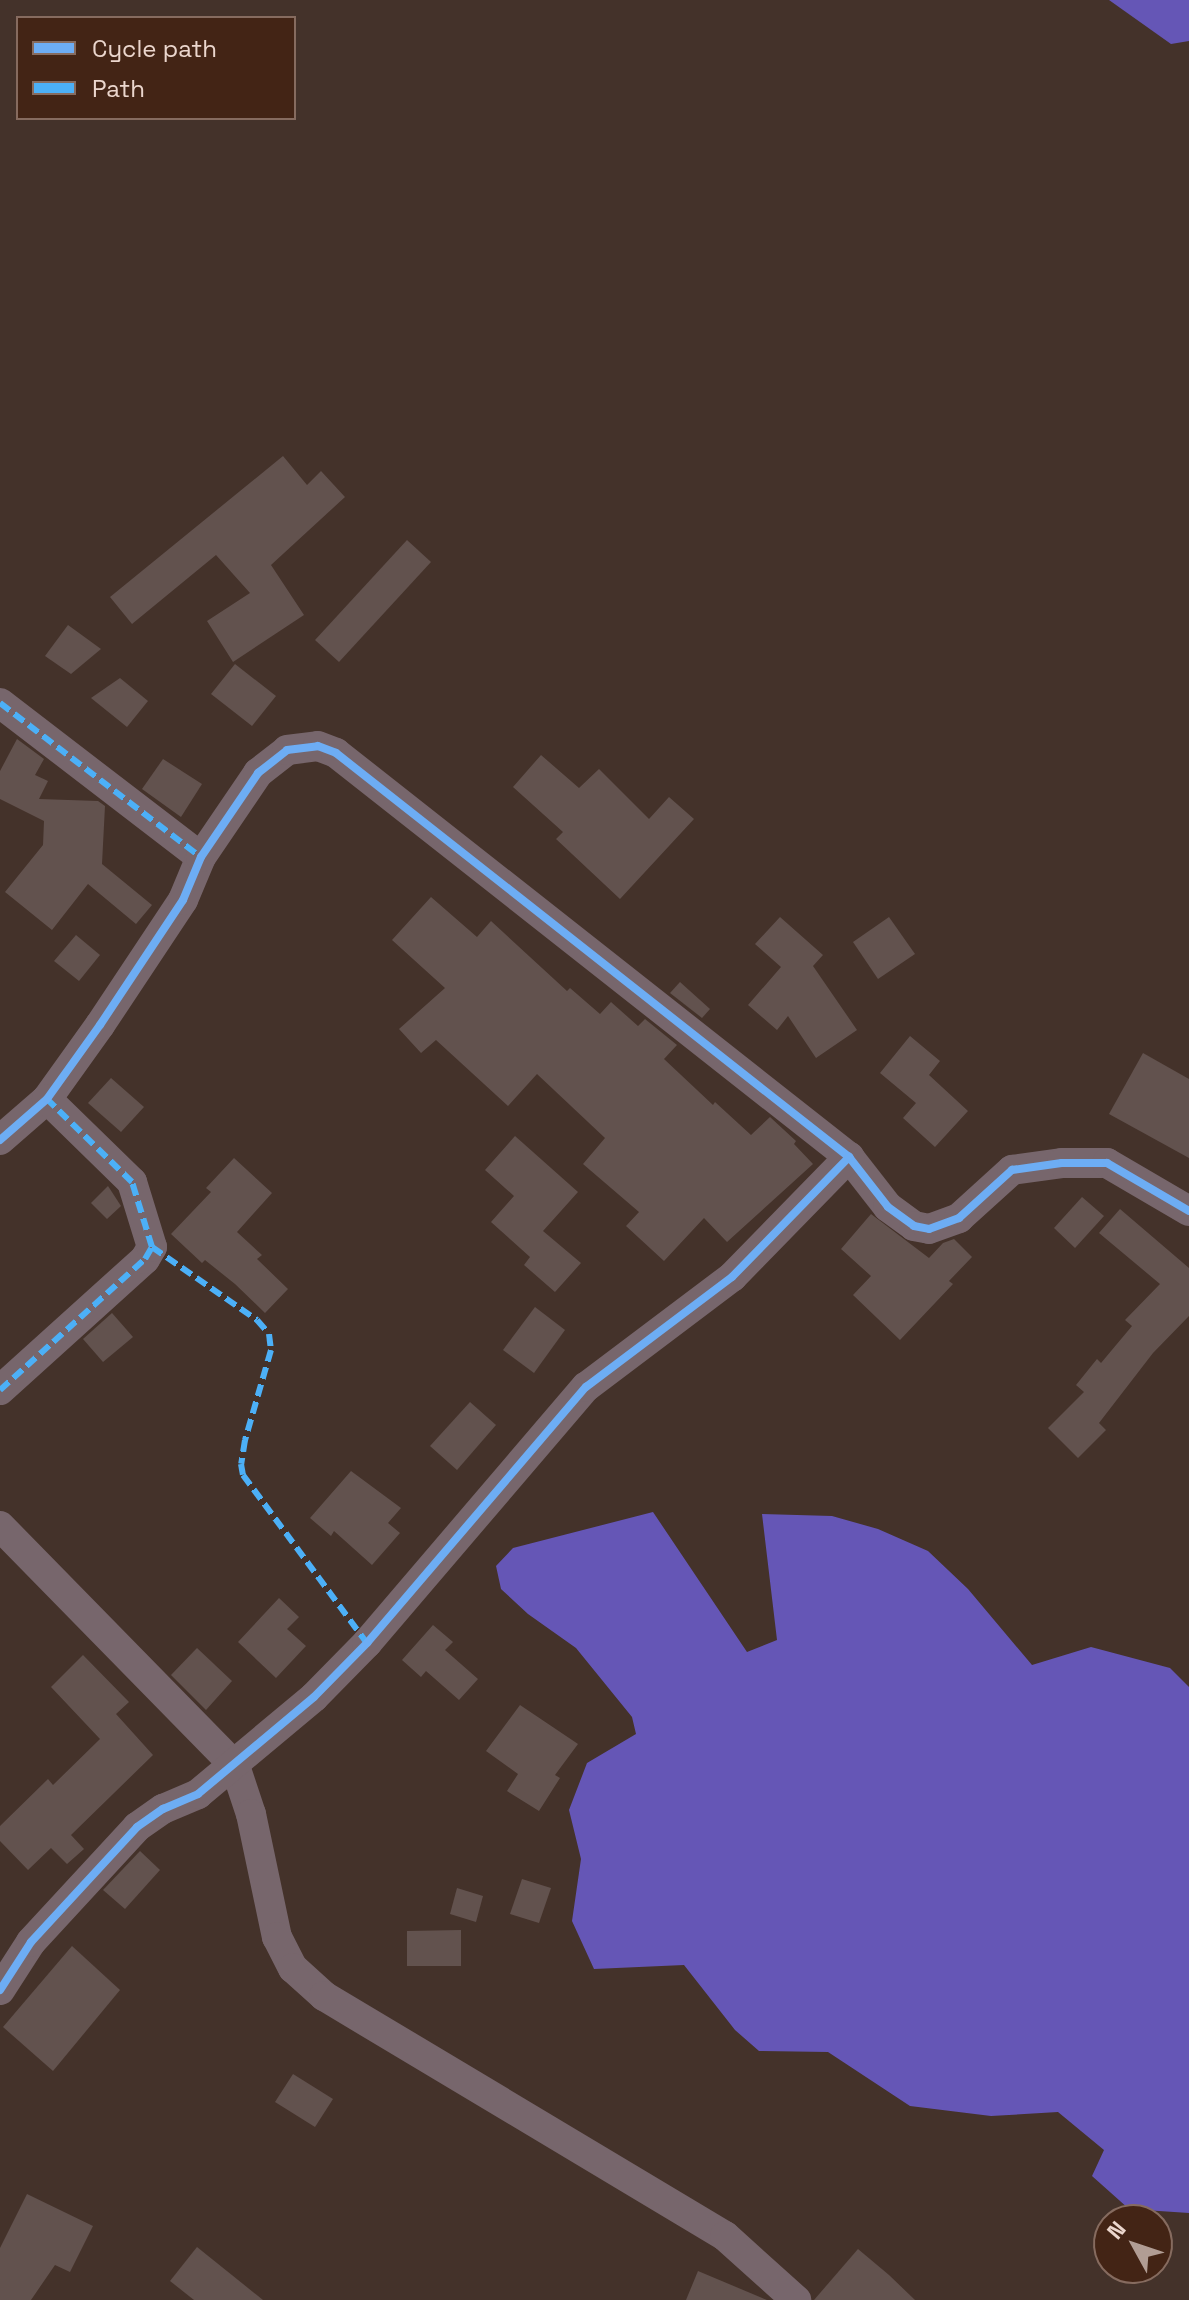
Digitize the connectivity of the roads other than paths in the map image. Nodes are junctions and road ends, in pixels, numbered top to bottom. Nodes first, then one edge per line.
1 (0, 703) edge
2 (201, 857) junction
3 (47, 1099) junction
4 (0, 1140) edge
5 (849, 1157) junction
6 (1189, 1211) edge
7 (0, 1390) edge
8 (0, 1526) edge
9 (235, 1766) junction
10 (0, 1990) edge
11 (796, 2300) edge

1 - 2 street
2 - 3 street
2 - 5 street
3 - 4 street
3 - 7 street
5 - 6 street
5 - 9 street
8 - 9 street
9 - 10 street
9 - 11 street

